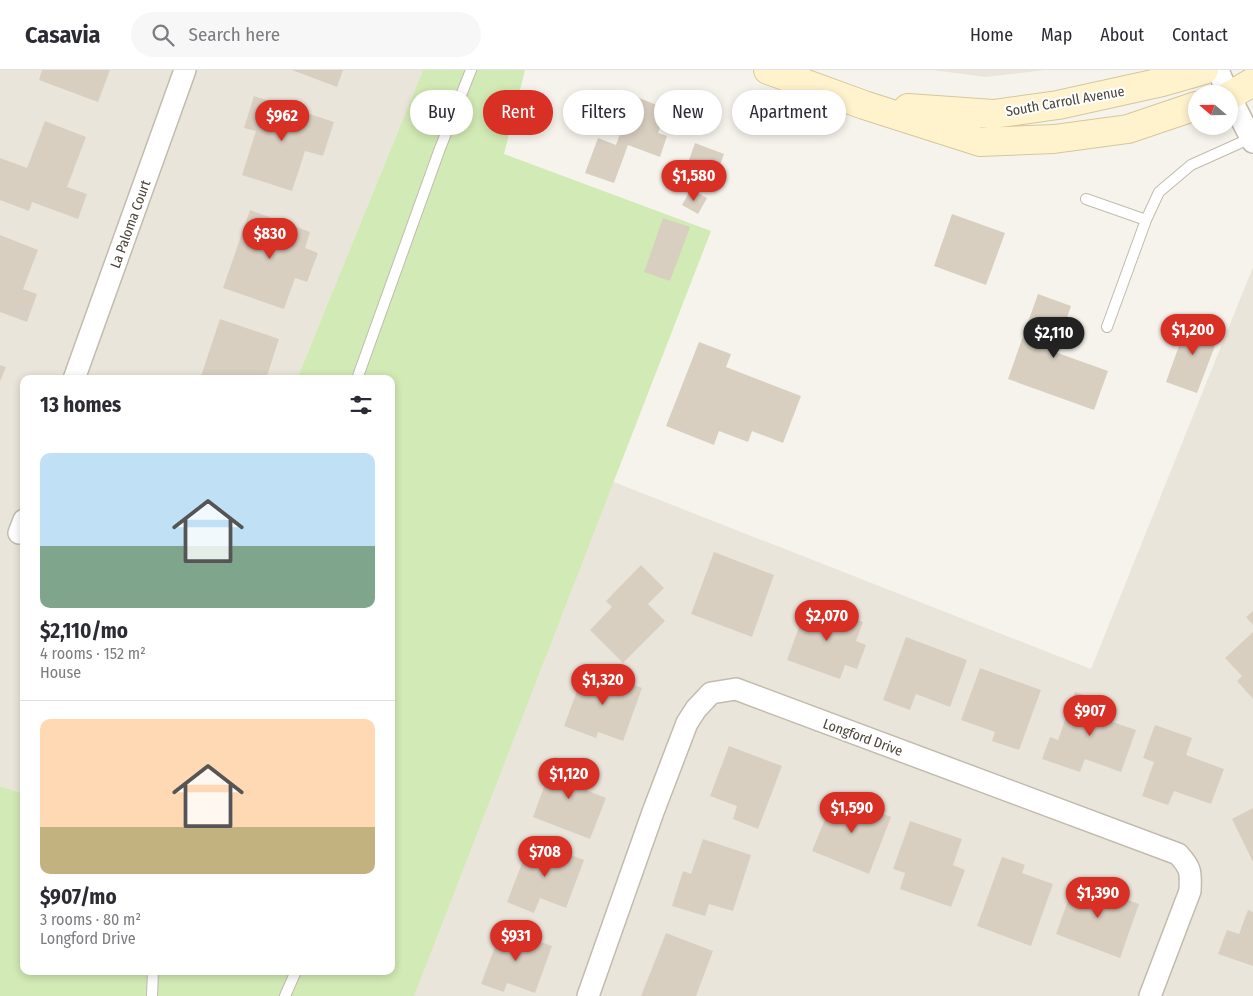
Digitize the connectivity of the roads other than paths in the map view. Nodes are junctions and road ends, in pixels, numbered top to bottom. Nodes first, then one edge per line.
1 (185, 70) edge
2 (471, 70) edge
3 (768, 70) edge
4 (1204, 70) edge
5 (1218, 70) edge
6 (1253, 82) edge
7 (1225, 85) edge
8 (1238, 90) edge
9 (864, 105) junction
10 (1188, 109) edge
11 (1238, 113) edge
12 (1252, 140) edge
13 (1086, 199) dead end
14 (1146, 220) junction
15 (1107, 327) dead end
16 (75, 375) edge
17 (358, 375) edge
18 (153, 975) edge
19 (294, 975) edge
20 (152, 996) edge
21 (285, 996) edge
22 (588, 996) edge
23 (1150, 996) edge

1 - 16 street, La Paloma Court
2 - 17 lane
3 - 9 main road, South Carroll Avenue
4 - 9 main road, South Carroll Avenue
5 - 7 street
6 - 8 main road
9 - 10 main road, South Carroll Avenue
11 - 12 street
12 - 14 lane
13 - 14 lane
14 - 15 lane
18 - 20 lane
19 - 21 lane
22 - 23 street, Longford Drive

